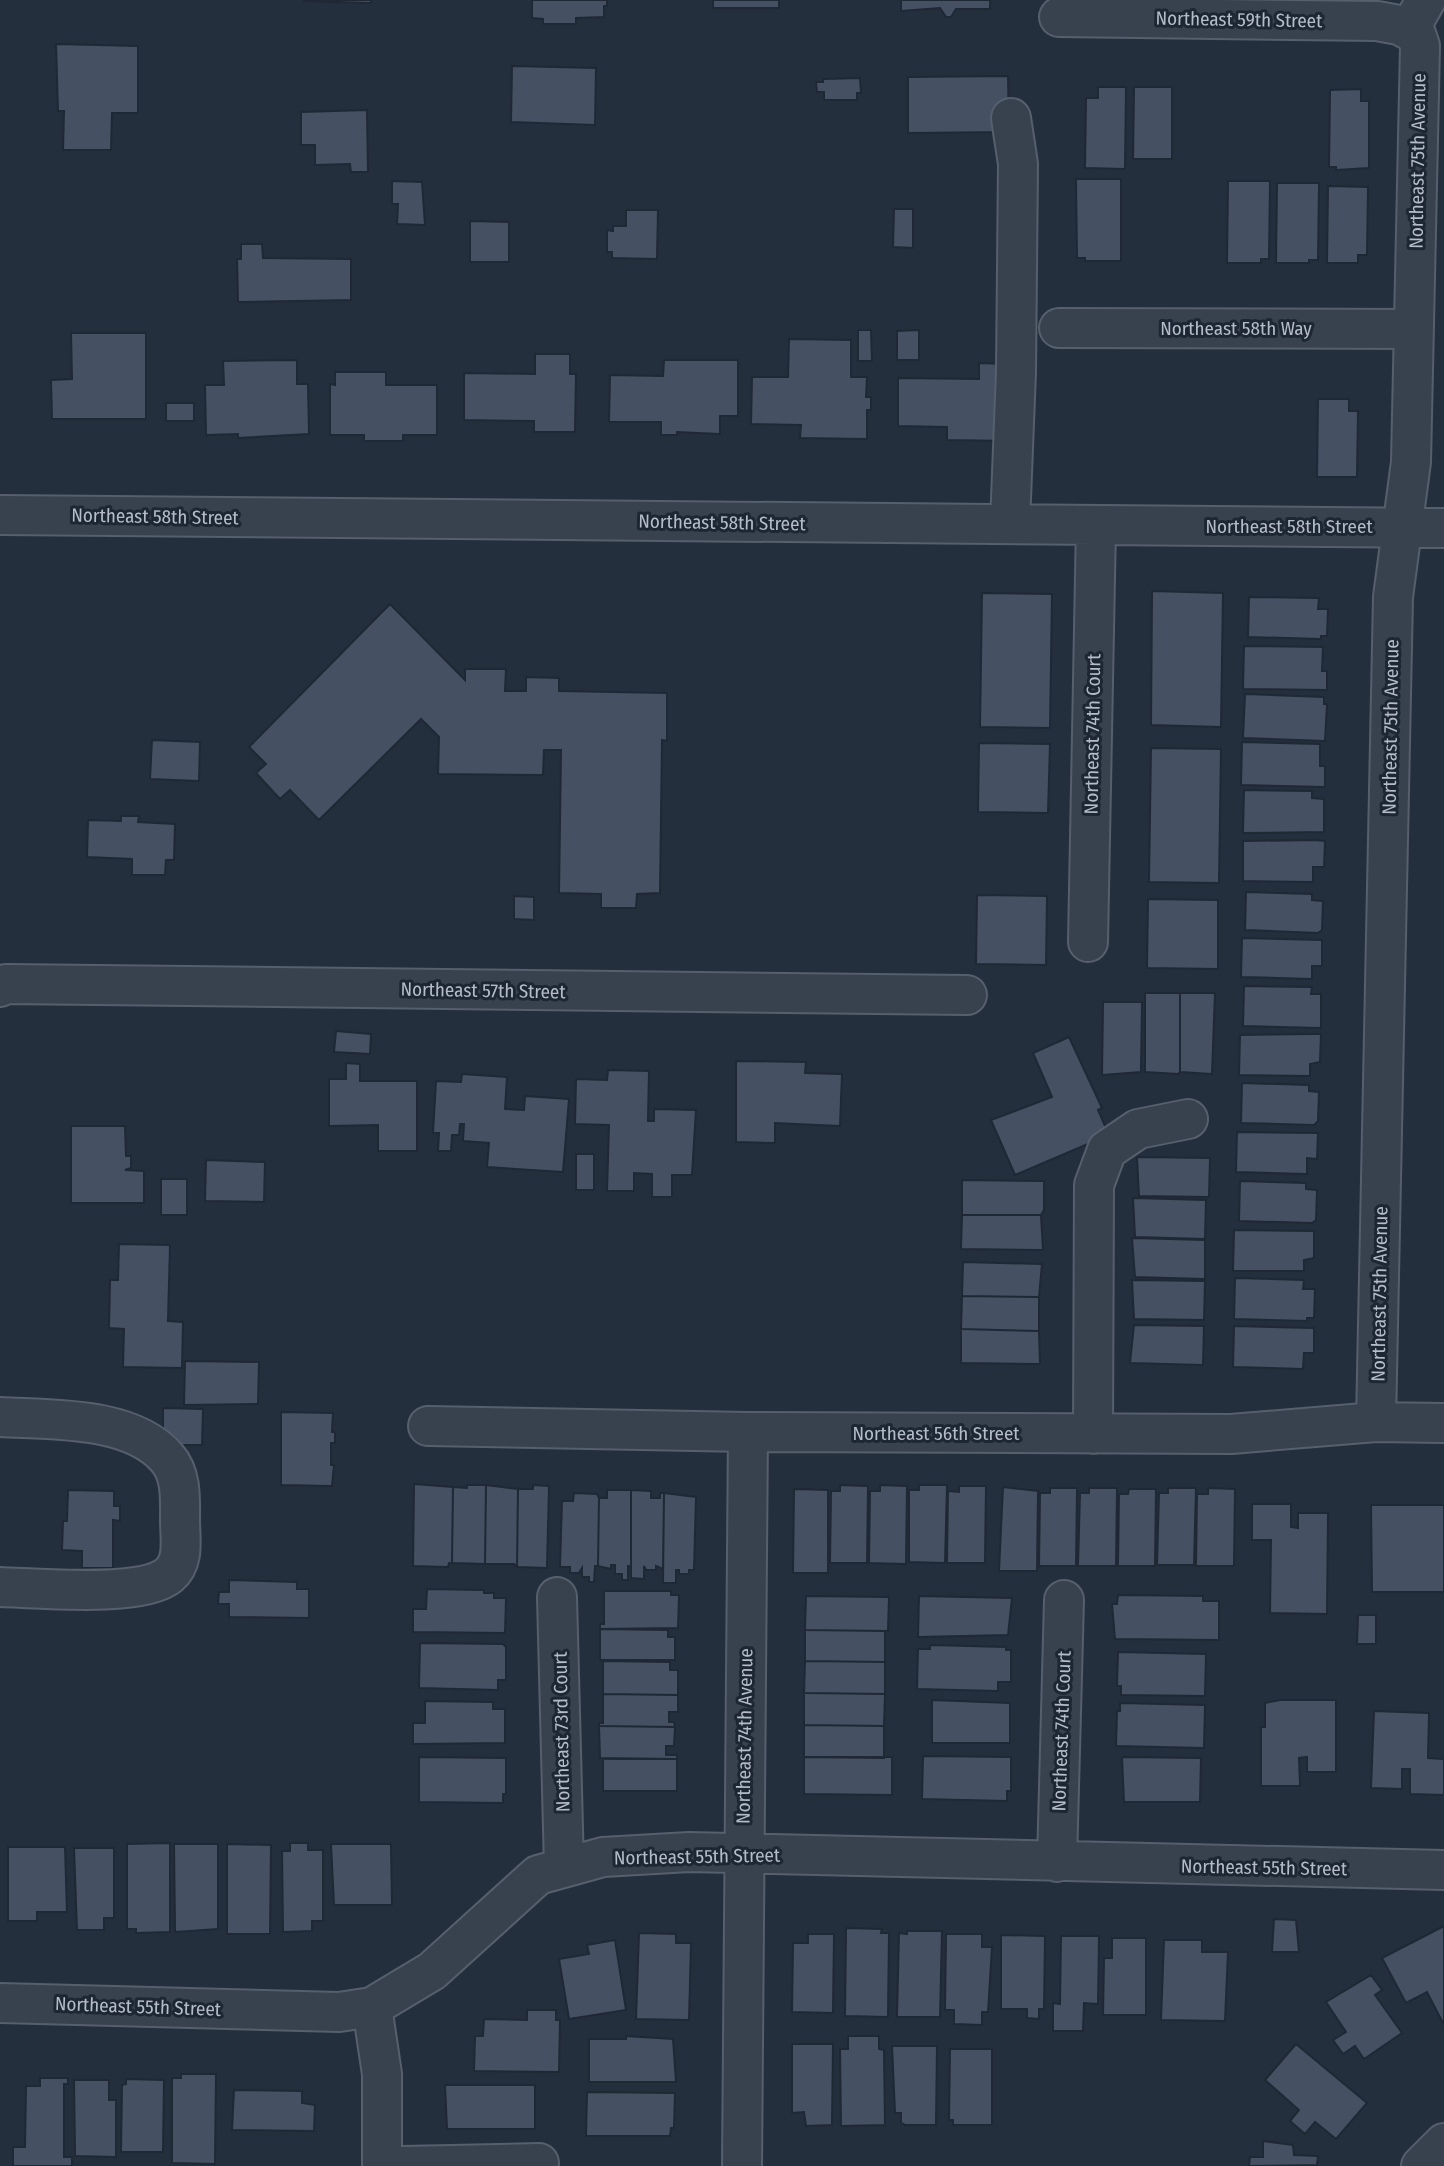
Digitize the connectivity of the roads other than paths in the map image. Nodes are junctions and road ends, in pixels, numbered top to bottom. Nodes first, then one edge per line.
1 (1059, 17) dead end
2 (1417, 21) edge
3 (1011, 118) dead end
4 (1059, 328) dead end
5 (1413, 329) junction
6 (0, 514) edge
7 (1010, 524) junction
8 (1096, 525) junction
9 (1402, 527) junction
10 (1444, 528) edge
11 (1088, 942) dead end
12 (0, 988) edge
13 (967, 995) dead end
14 (1188, 1119) dead end
15 (0, 1417) edge
16 (1377, 1422) junction
17 (1444, 1423) edge
18 (428, 1426) dead end
19 (748, 1432) junction
20 (1093, 1434) junction
21 (0, 1587) edge
22 (557, 1597) dead end
23 (1065, 1600) dead end
24 (743, 1853) junction
25 (1057, 1862) junction
26 (564, 1867) junction
27 (1444, 1870) edge
28 (0, 2003) edge
29 (372, 2007) junction
30 (539, 2163) dead end
31 (382, 2166) edge
32 (403, 2166) edge
33 (742, 2166) edge

1 - 2 street, Northeast 59th Street
2 - 5 street, Northeast 75th Avenue
3 - 7 street
4 - 5 street, Northeast 58th Way
5 - 9 street, Northeast 75th Avenue
6 - 7 street, Northeast 58th Street
7 - 8 street, Northeast 58th Street
8 - 9 street, Northeast 58th Street
8 - 11 street, Northeast 74th Court
9 - 10 street, Northeast 58th Street
9 - 16 street, Northeast 75th Avenue
12 - 13 street, Northeast 57th Street
14 - 20 street
15 - 21 street
16 - 17 street, Northeast 56th Street
16 - 20 street, Northeast 56th Street
18 - 19 street, Northeast 56th Street
19 - 20 street, Northeast 56th Street
19 - 24 street, Northeast 74th Avenue
22 - 26 street, Northeast 73rd Court
23 - 25 street, Northeast 74th Court
24 - 25 street, Northeast 55th Street
24 - 26 street, Northeast 55th Street
24 - 33 street, Northeast 74th Avenue
25 - 27 street, Northeast 55th Street
26 - 29 street, Northeast 55th Street
28 - 29 street, Northeast 55th Street
29 - 31 street
30 - 32 street

